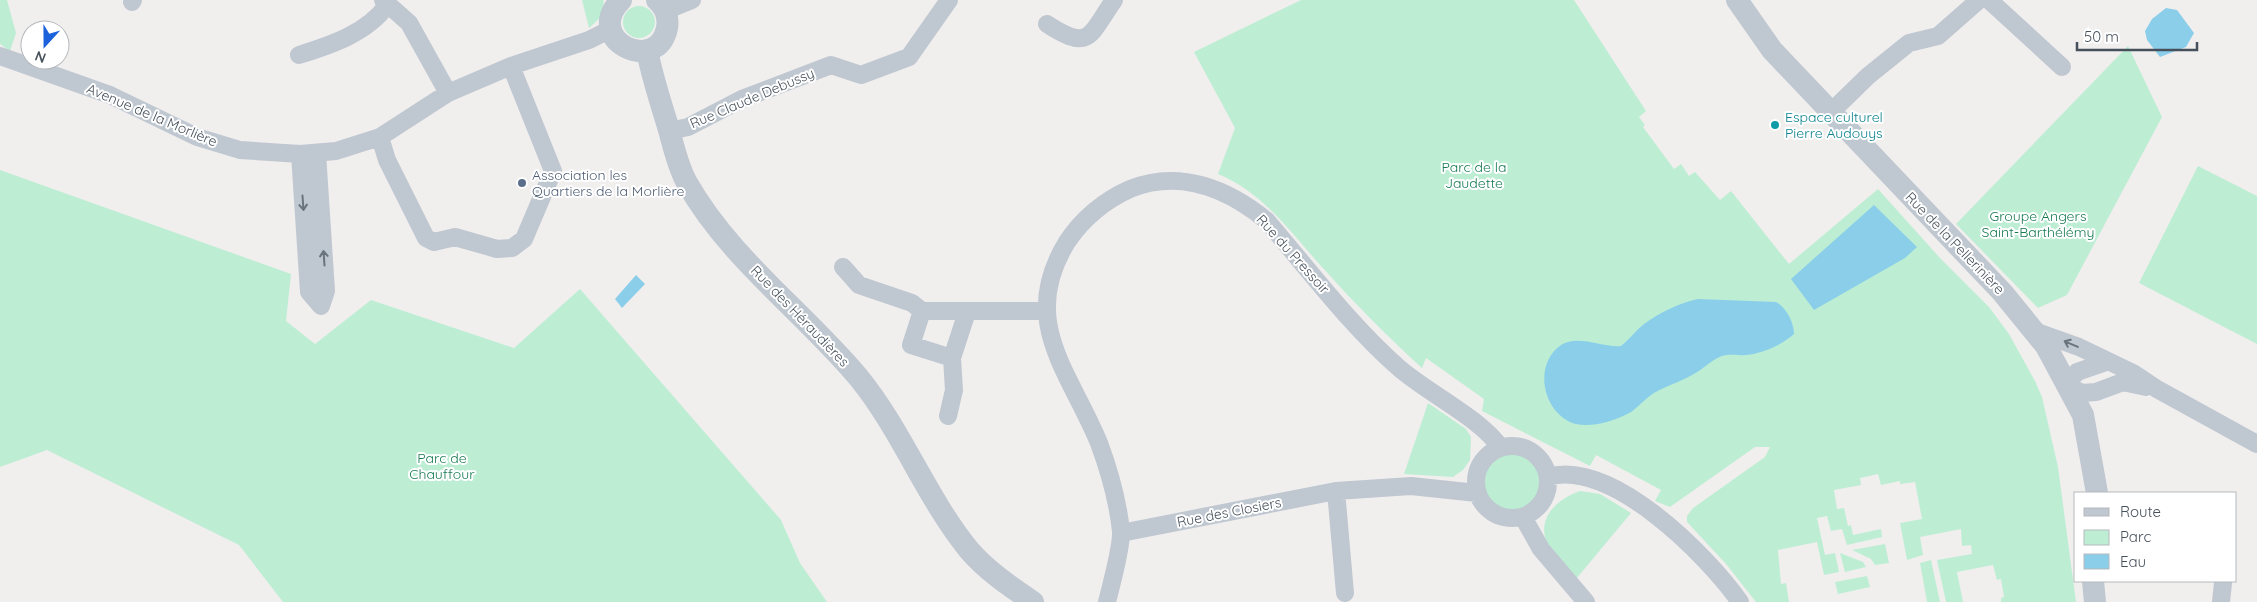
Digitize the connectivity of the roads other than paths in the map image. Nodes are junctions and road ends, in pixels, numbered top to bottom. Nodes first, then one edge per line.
1 (620, 0) edge
2 (692, 0) edge
3 (949, 0) edge
4 (1114, 0) edge
5 (1737, 0) edge
6 (1979, 0) edge
7 (1989, 0) edge
8 (386, 2) edge
9 (661, 5) edge
10 (1047, 24) dead end
11 (611, 29) junction
12 (647, 50) junction
13 (299, 55) dead end
14 (0, 56) edge
15 (511, 66) junction
16 (2062, 67) dead end
17 (448, 93) junction
18 (1830, 113) junction
19 (670, 131) junction
20 (380, 137) junction
21 (318, 153) junction
22 (300, 154) junction
23 (843, 267) dead end
24 (922, 311) junction
25 (1046, 311) junction
26 (967, 312) junction
27 (2034, 330) junction
28 (952, 358) junction
29 (2106, 362) junction
30 (2066, 385) junction
31 (2157, 389) junction
32 (2096, 392) junction
33 (948, 416) dead end
34 (2083, 416) junction
35 (2257, 444) edge
36 (1501, 448) junction
37 (1548, 477) junction
38 (1336, 491) junction
39 (2083, 492) edge
40 (2097, 492) edge
41 (1477, 493) junction
42 (1523, 517) junction
43 (1121, 533) junction
44 (2093, 582) edge
45 (2108, 582) edge
46 (2222, 583) dead end
47 (1345, 593) dead end
48 (1033, 602) edge
49 (1107, 602) edge
50 (1586, 602) edge
51 (1740, 602) edge
52 (2096, 602) edge
53 (2110, 602) edge
54 (2221, 602) edge

1 - 11 street
2 - 9 street
3 - 19 street, Rue Claude Debussy
4 - 10 street
5 - 18 street, Rue de la Pellerinière
6 - 18 street
7 - 16 street
8 - 13 street
8 - 17 street
9 - 12 street
11 - 12 street
11 - 15 street, Avenue de la Morlière
12 - 19 street, Rue des Héraudières
14 - 22 street, Avenue de la Morlière
15 - 17 street, Avenue de la Morlière
15 - 20 street
17 - 20 street, Avenue de la Morlière
18 - 27 street, Rue de la Pellerinière
19 - 48 street, Rue des Héraudières
20 - 21 street, Avenue de la Morlière
21 - 22 street, Avenue de la Morlière
22 -> 21 street
23 - 24 street
24 - 26 street
24 - 28 street
25 - 26 street
25 - 36 street, Rue du Pressoir
25 - 43 street, Rue du Pressoir
26 - 28 street
29 -> 27 street
27 - 30 street, Rue de la Pellerinière
28 - 33 street
29 - 30 street
29 - 31 street
30 - 32 street
30 - 34 street, Rue de la Pellerinière
30 - 39 street
31 - 32 street
31 - 35 street
32 - 34 street
34 - 40 street, Rue de la Pellerinière
36 - 37 street
36 - 41 street
37 - 42 street
37 - 51 street
38 - 41 street, Rue des Closiers
38 - 43 street, Rue des Closiers
38 - 47 street
41 - 42 street
42 - 50 street
43 - 49 street, Rue du Pressoir
44 - 52 street
45 - 53 street
46 - 54 street

